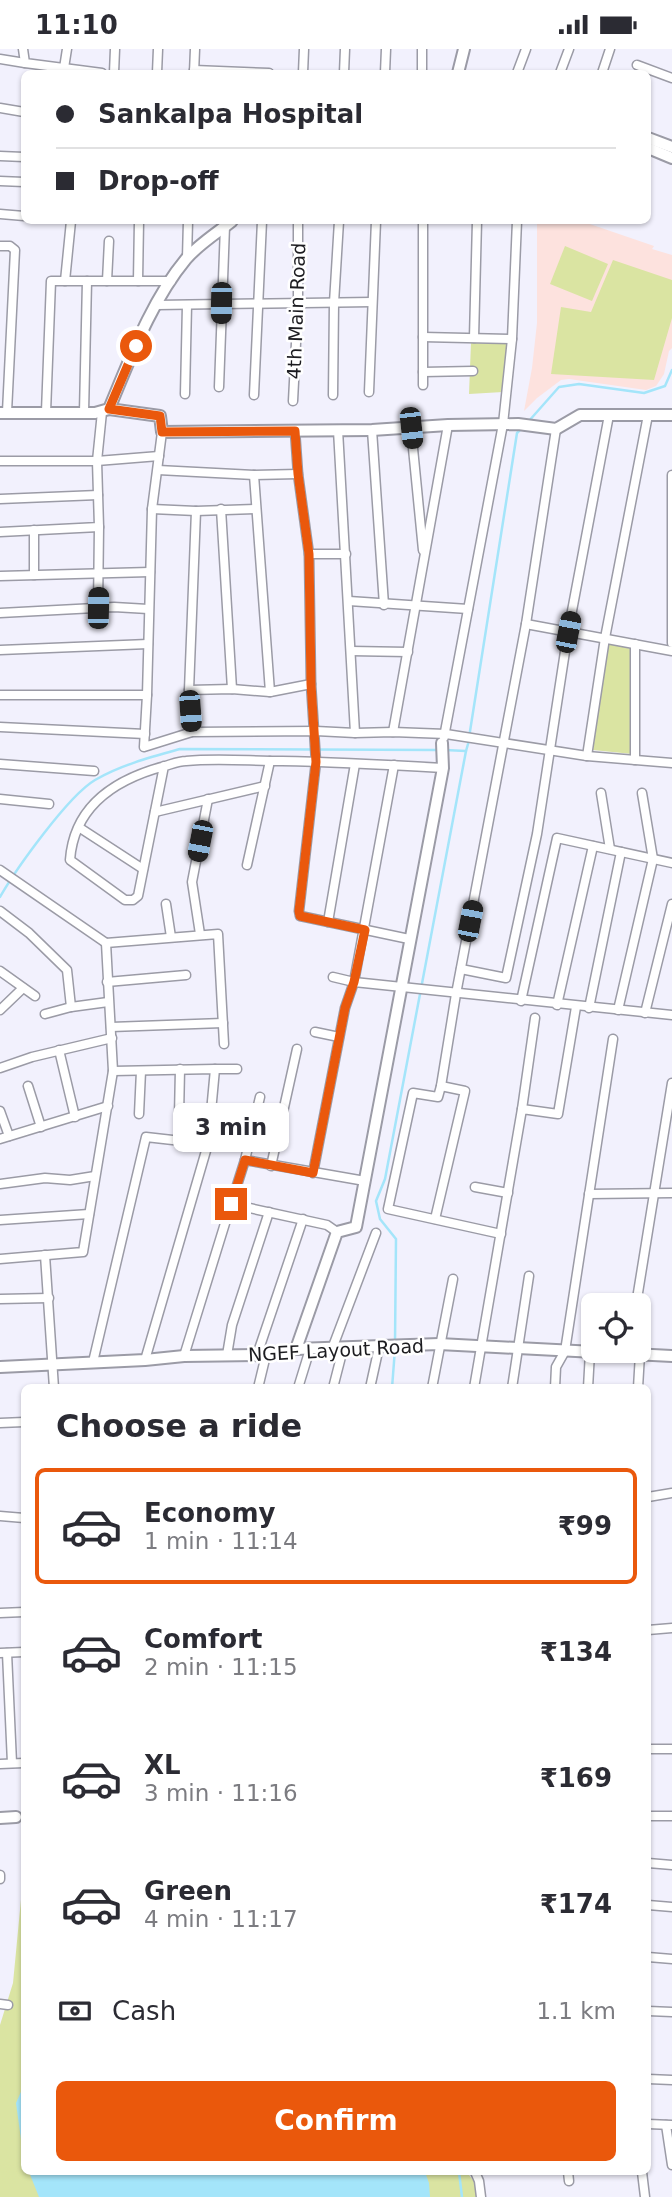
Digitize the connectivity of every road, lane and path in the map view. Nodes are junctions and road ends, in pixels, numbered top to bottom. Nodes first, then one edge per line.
1 (23, 49) edge
2 (67, 49) edge
3 (115, 49) edge
4 (158, 49) edge
5 (195, 49) edge
6 (304, 49) edge
7 (345, 49) edge
8 (386, 49) edge
9 (422, 49) edge
10 (464, 49) edge
11 (526, 49) edge
12 (569, 49) edge
13 (610, 49) edge
14 (0, 59) edge
15 (25, 63) junction
16 (637, 65) dead end
17 (64, 68) junction
18 (79, 70) edge
19 (114, 70) edge
20 (157, 70) edge
21 (194, 70) edge
22 (303, 70) edge
23 (344, 70) edge
24 (385, 70) edge
25 (422, 70) edge
26 (459, 70) edge
27 (518, 70) edge
28 (561, 70) edge
29 (603, 70) edge
30 (650, 70) edge
31 (651, 70) edge
32 (672, 78) edge
33 (0, 109) edge
34 (21, 112) edge
35 (651, 139) edge
36 (672, 147) edge
37 (651, 149) edge
38 (0, 156) edge
39 (21, 157) edge
40 (672, 158) edge
41 (0, 181) edge
42 (21, 182) edge
43 (0, 214) edge
44 (21, 216) edge
45 (71, 224) edge
46 (139, 224) edge
47 (188, 224) edge
48 (227, 224) edge
49 (228, 224) edge
50 (262, 224) edge
51 (299, 224) edge
52 (339, 224) edge
53 (376, 224) edge
54 (423, 224) edge
55 (477, 224) edge
56 (517, 224) edge
57 (108, 241) dead end
58 (0, 246) edge
59 (187, 258) junction
60 (65, 281) junction
61 (87, 281) junction
62 (107, 281) junction
63 (138, 281) junction
64 (171, 281) junction
65 (372, 302) junction
66 (221, 303) junction
67 (334, 303) junction
68 (298, 304) junction
69 (157, 305) junction
70 (187, 305) junction
71 (259, 305) junction
72 (423, 337) junction
73 (474, 338) junction
74 (512, 339) junction
75 (473, 371) dead end
76 (423, 372) junction
77 (423, 385) dead end
78 (219, 387) dead end
79 (369, 392) dead end
80 (186, 394) dead end
81 (254, 395) dead end
82 (333, 395) dead end
83 (293, 401) dead end
84 (106, 411) junction
85 (46, 412) junction
86 (84, 412) junction
87 (4, 413) edge
88 (609, 415) junction
89 (648, 415) junction
90 (672, 415) edge
91 (447, 425) junction
92 (503, 425) junction
93 (411, 428) junction
94 (556, 429) junction
95 (338, 430) junction
96 (372, 430) junction
97 (295, 431) junction
98 (162, 432) junction
99 (159, 456) junction
100 (0, 461) edge
101 (97, 461) junction
102 (158, 470) junction
103 (298, 474) junction
104 (254, 475) junction
105 (672, 475) edge
106 (98, 495) junction
107 (0, 499) edge
108 (152, 509) junction
109 (220, 509) junction
110 (255, 509) junction
111 (196, 511) junction
112 (99, 527) junction
113 (34, 530) junction
114 (0, 532) edge
115 (309, 554) junction
116 (345, 554) junction
117 (424, 560) junction
118 (150, 572) junction
119 (98, 574) junction
120 (34, 575) junction
121 (0, 576) edge
122 (671, 597) edge
123 (349, 601) junction
124 (384, 605) junction
125 (417, 606) junction
126 (98, 608) junction
127 (148, 609) junction
128 (468, 609) junction
129 (0, 613) edge
130 (526, 624) junction
131 (568, 632) junction
132 (605, 638) junction
133 (672, 643) edge
134 (148, 644) junction
135 (635, 644) junction
136 (0, 650) edge
137 (672, 651) edge
138 (351, 652) junction
139 (408, 652) junction
140 (311, 684) junction
141 (232, 689) junction
142 (189, 690) junction
143 (270, 692) junction
144 (0, 695) edge
145 (148, 695) junction
146 (0, 727) edge
147 (192, 731) junction
148 (393, 731) junction
149 (316, 733) junction
150 (355, 733) junction
151 (145, 734) junction
152 (444, 738) junction
153 (504, 741) junction
154 (550, 750) junction
155 (587, 756) junction
156 (316, 760) junction
157 (635, 760) junction
158 (271, 761) junction
159 (672, 763) edge
160 (0, 764) edge
161 (355, 764) junction
162 (394, 765) junction
163 (164, 766) junction
164 (443, 768) junction
165 (94, 771) dead end
166 (265, 786) junction
167 (601, 793) dead end
168 (642, 793) dead end
169 (0, 799) edge
170 (208, 799) junction
171 (49, 804) dead end
172 (155, 812) junction
173 (79, 828) junction
174 (593, 846) junction
175 (610, 849) junction
176 (621, 852) junction
177 (653, 859) junction
178 (672, 863) edge
179 (247, 865) dead end
180 (143, 869) junction
181 (0, 870) edge
182 (166, 904) dead end
183 (672, 904) edge
184 (2, 913) edge
185 (328, 922) junction
186 (365, 930) junction
187 (200, 934) junction
188 (171, 937) junction
189 (409, 939) junction
190 (668, 941) edge
191 (106, 943) junction
192 (461, 969) junction
193 (0, 971) edge
194 (186, 975) dead end
195 (333, 977) dead end
196 (107, 982) junction
197 (354, 982) junction
198 (23, 988) junction
199 (402, 988) junction
200 (456, 994) junction
201 (35, 996) dead end
202 (521, 1001) junction
203 (108, 1002) junction
204 (557, 1005) junction
205 (71, 1007) junction
206 (576, 1007) junction
207 (589, 1008) junction
208 (0, 1010) edge
209 (618, 1010) junction
210 (645, 1013) junction
211 (45, 1014) dead end
212 (672, 1015) edge
213 (535, 1018) dead end
214 (223, 1023) junction
215 (111, 1027) junction
216 (315, 1032) dead end
217 (339, 1037) junction
218 (111, 1038) junction
219 (613, 1039) dead end
220 (224, 1044) dead end
221 (297, 1048) dead end
222 (59, 1050) junction
223 (0, 1067) edge
224 (180, 1069) junction
225 (215, 1069) junction
226 (237, 1069) dead end
227 (113, 1071) junction
228 (141, 1071) junction
229 (672, 1083) edge
230 (28, 1086) dead end
231 (441, 1086) junction
232 (261, 1097) dead end
233 (108, 1107) junction
234 (522, 1109) junction
235 (0, 1111) edge
236 (139, 1114) dead end
237 (179, 1116) dead end
238 (75, 1117) junction
239 (41, 1127) junction
240 (9, 1136) junction
241 (0, 1139) edge
242 (208, 1144) junction
243 (245, 1160) junction
244 (271, 1166) junction
245 (313, 1173) junction
246 (94, 1176) junction
247 (365, 1181) junction
248 (0, 1184) edge
249 (475, 1187) dead end
250 (654, 1192) junction
251 (508, 1193) junction
252 (672, 1193) edge
253 (589, 1194) junction
254 (231, 1204) junction
255 (269, 1212) junction
256 (89, 1214) junction
257 (303, 1219) junction
258 (435, 1219) junction
259 (0, 1220) edge
260 (337, 1232) junction
261 (376, 1233) dead end
262 (501, 1234) junction
263 (45, 1255) junction
264 (0, 1259) edge
265 (529, 1276) dead end
266 (453, 1279) dead end
267 (638, 1293) edge
268 (49, 1298) junction
269 (0, 1299) edge
270 (439, 1344) junction
271 (390, 1346) junction
272 (479, 1346) junction
273 (516, 1348) junction
274 (296, 1349) junction
275 (310, 1349) junction
276 (338, 1349) junction
277 (565, 1350) junction
278 (581, 1351) edge
279 (651, 1354) edge
280 (227, 1355) junction
281 (262, 1355) junction
282 (184, 1356) junction
283 (672, 1356) edge
284 (145, 1360) junction
285 (93, 1362) junction
286 (589, 1363) edge
287 (634, 1363) edge
288 (54, 1364) junction
289 (0, 1367) edge
290 (54, 1384) edge
291 (258, 1384) edge
292 (299, 1384) edge
293 (334, 1384) edge
294 (372, 1384) edge
295 (433, 1384) edge
296 (474, 1384) edge
297 (512, 1384) edge
298 (555, 1384) edge
299 (588, 1384) edge
300 (637, 1384) edge
301 (21, 1422) edge
302 (0, 1423) edge
303 (672, 1493) edge
304 (651, 1496) edge
305 (0, 1516) edge
306 (21, 1518) edge
307 (21, 1612) edge
308 (0, 1613) edge
309 (672, 1628) edge
310 (651, 1630) edge
311 (4, 1653) edge
312 (672, 1748) edge
313 (651, 1749) edge
314 (12, 1763) junction
315 (21, 1763) edge
316 (0, 1764) edge
317 (651, 1816) edge
318 (672, 1816) edge
319 (16, 1817) dead end
320 (0, 1818) edge
321 (651, 1863) edge
322 (672, 1865) edge
323 (651, 1905) edge
324 (672, 1907) edge
325 (651, 1957) edge
326 (672, 1959) edge
327 (651, 2011) edge
328 (672, 2012) edge
329 (651, 2079) edge
330 (672, 2080) edge
331 (651, 2124) edge
332 (669, 2125) edge
333 (672, 2165) edge
334 (476, 2175) edge
335 (642, 2175) edge
336 (481, 2197) edge
337 (645, 2197) edge

1 - 15 street
2 - 17 street
3 - 19 street
4 - 20 street
5 - 21 street
6 - 22 street
7 - 23 street
8 - 24 street
9 - 25 street
10 - 26 street
11 - 27 street
12 - 28 street
13 - 29 street
14 - 15 street
15 - 17 street
16 - 30 street
17 - 18 street
31 - 32 street
33 - 34 street
35 - 36 street
37 - 40 street
38 - 39 street
41 - 42 street
43 - 44 street
45 - 60 street
46 - 63 street
47 - 59 street
48 - 59 street
49 - 66 street
50 - 71 street
51 - 68 street, 4th Main Road
52 - 67 street
53 - 65 street
54 - 72 street
55 - 73 street
56 - 74 street
57 - 62 street
58 - 87 street
59 - 64 street
60 - 61 street
60 - 85 street
61 - 62 street
61 - 86 street
62 - 63 street
63 - 64 street
64 - 69 street
65 - 67 street
65 - 79 street
66 - 70 street
66 - 71 street
66 - 78 street
67 - 68 street
67 - 82 street
68 - 71 street
68 - 83 street, 4th Main Road
69 - 70 street
69 - 84 street
70 - 80 street
71 - 81 street
72 - 73 street
72 - 76 street
73 - 74 street
74 - 92 street
75 - 76 street
76 - 77 street
84 - 86 street
84 - 98 street
84 - 101 street
85 - 86 street
85 - 87 street
88 - 89 street
88 - 94 street
88 - 131 street
89 - 90 street
89 - 132 street
91 - 92 street
91 - 93 street
91 - 117 street
92 - 94 street
92 - 128 street
93 - 96 street
93 - 117 street
94 - 130 street
95 - 96 street
95 - 97 street
95 - 116 street
96 - 124 street
97 - 98 street
97 - 103 street
98 - 99 street
99 - 101 street
99 - 102 street
100 - 101 street
101 - 106 street
102 - 104 street
102 - 108 street
103 - 104 street
103 - 115 street
104 - 110 street
105 - 122 street
106 - 107 street
106 - 112 street
108 - 111 street
108 - 118 street
109 - 110 street
109 - 111 street
109 - 141 street
110 - 143 street
111 - 142 street
112 - 113 street
112 - 119 street
113 - 114 street
113 - 120 street
115 - 116 street
115 - 140 street
116 - 123 street
117 - 125 street
118 - 119 street
118 - 127 street
119 - 120 street
119 - 126 street
120 - 121 street
122 - 133 street
123 - 124 street
123 - 138 street
124 - 125 street
125 - 128 street
125 - 139 street
126 - 127 street
126 - 129 street
127 - 134 street
128 - 152 street
130 - 131 street
130 - 153 street
131 - 132 street
131 - 154 street
132 - 135 street
132 - 155 street
134 - 136 street
134 - 145 street
135 - 137 street
135 - 157 street
138 - 139 street
138 - 150 street
139 - 148 street
140 - 143 street
140 - 149 street
141 - 142 street
141 - 143 street
142 - 147 street
144 - 145 street
145 - 151 street
146 - 151 street
147 - 149 street
147 - 151 street
148 - 150 street
148 - 152 street
149 - 150 street
149 - 156 street
152 - 153 street
152 - 164 street
153 - 154 street
153 - 192 street
154 - 155 street
154 - 192 street
155 - 157 street
156 - 158 street
156 - 161 street
156 - 185 street
157 - 159 street
158 - 163 street
158 - 166 street
160 - 165 street
161 - 162 street
161 - 185 street
162 - 164 street
162 - 186 street
163 - 172 street
163 - 173 street
164 - 189 street
166 - 170 street
166 - 179 street
167 - 175 street
168 - 177 street
169 - 171 street
170 - 172 street
170 - 187 street
172 - 180 street
173 - 180 street
173 - 180 street
174 - 175 street
174 - 202 street
174 - 204 street
175 - 176 street
176 - 177 street
176 - 207 street
177 - 178 street
177 - 209 street
181 - 191 street
182 - 188 street
183 - 190 street
184 - 205 street
185 - 186 street
186 - 189 street
186 - 197 street
187 - 188 street
187 - 214 street
188 - 191 street
189 - 199 street
190 - 210 street
191 - 196 street
192 - 200 street
193 - 198 street
194 - 196 street
195 - 197 street
196 - 203 street
197 - 199 street
197 - 217 street
198 - 201 street
198 - 208 street
199 - 200 street
199 - 247 street
200 - 202 street
200 - 231 street
202 - 204 street
203 - 205 street
203 - 215 street
204 - 206 street
205 - 211 street
206 - 207 street
206 - 234 street
207 - 209 street
209 - 210 street
210 - 212 street
213 - 234 street
214 - 215 street
214 - 220 street
215 - 218 street
216 - 217 street
217 - 245 street
218 - 222 street
218 - 227 street
219 - 253 street
221 - 244 street
222 - 223 street
222 - 238 street
224 - 225 street
224 - 228 street
224 - 237 street
225 - 226 street
225 - 242 street
227 - 228 street
227 - 233 street
228 - 236 street
229 - 250 street
230 - 239 street
231 - 258 street
231 - 258 street
232 - 243 street
233 - 238 street
233 - 246 street
234 - 251 street
235 - 240 street
238 - 239 street
239 - 240 street
240 - 241 street
242 - 284 street
242 - 285 street
243 - 244 street
243 - 254 street
244 - 245 street
245 - 247 street
246 - 248 street
246 - 256 street
247 - 260 street
249 - 251 street
250 - 252 street
250 - 253 street
250 - 267 street
251 - 262 street
253 - 277 street
254 - 255 street
254 - 282 street
255 - 257 street
255 - 280 street
256 - 259 street
256 - 263 street
257 - 260 street
257 - 281 street
258 - 262 street
260 - 274 street
261 - 276 street
262 - 272 street
263 - 264 street
263 - 268 street
265 - 273 street
266 - 270 street
268 - 269 street
268 - 288 street
270 - 271 street, NGEF Layout Road
270 - 272 street, NGEF Layout Road
270 - 295 street
271 - 276 street, NGEF Layout Road
271 - 294 street
272 - 273 street, NGEF Layout Road
272 - 296 street
273 - 277 street, NGEF Layout Road
273 - 297 street
274 - 275 street, NGEF Layout Road
274 - 281 street, NGEF Layout Road
275 - 276 street, NGEF Layout Road
275 - 292 street
276 - 293 street
277 - 278 street, NGEF Layout Road
277 - 298 street
279 - 283 street, NGEF Layout Road
280 - 281 street, NGEF Layout Road
280 - 282 street, NGEF Layout Road
281 - 291 street
282 - 284 street, NGEF Layout Road
284 - 285 street, NGEF Layout Road
285 - 288 street, NGEF Layout Road
286 - 299 street
287 - 300 street
288 - 289 street, NGEF Layout Road
288 - 290 street
301 - 302 street
303 - 304 street
305 - 306 street
307 - 308 street
309 - 310 street
311 - 314 street
312 - 313 street
314 - 315 street
314 - 316 street
317 - 318 street
319 - 320 street
321 - 322 street
323 - 324 street
325 - 326 street
327 - 328 street
329 - 330 street
331 - 332 street
332 - 333 street
334 - 336 street
335 - 337 street

